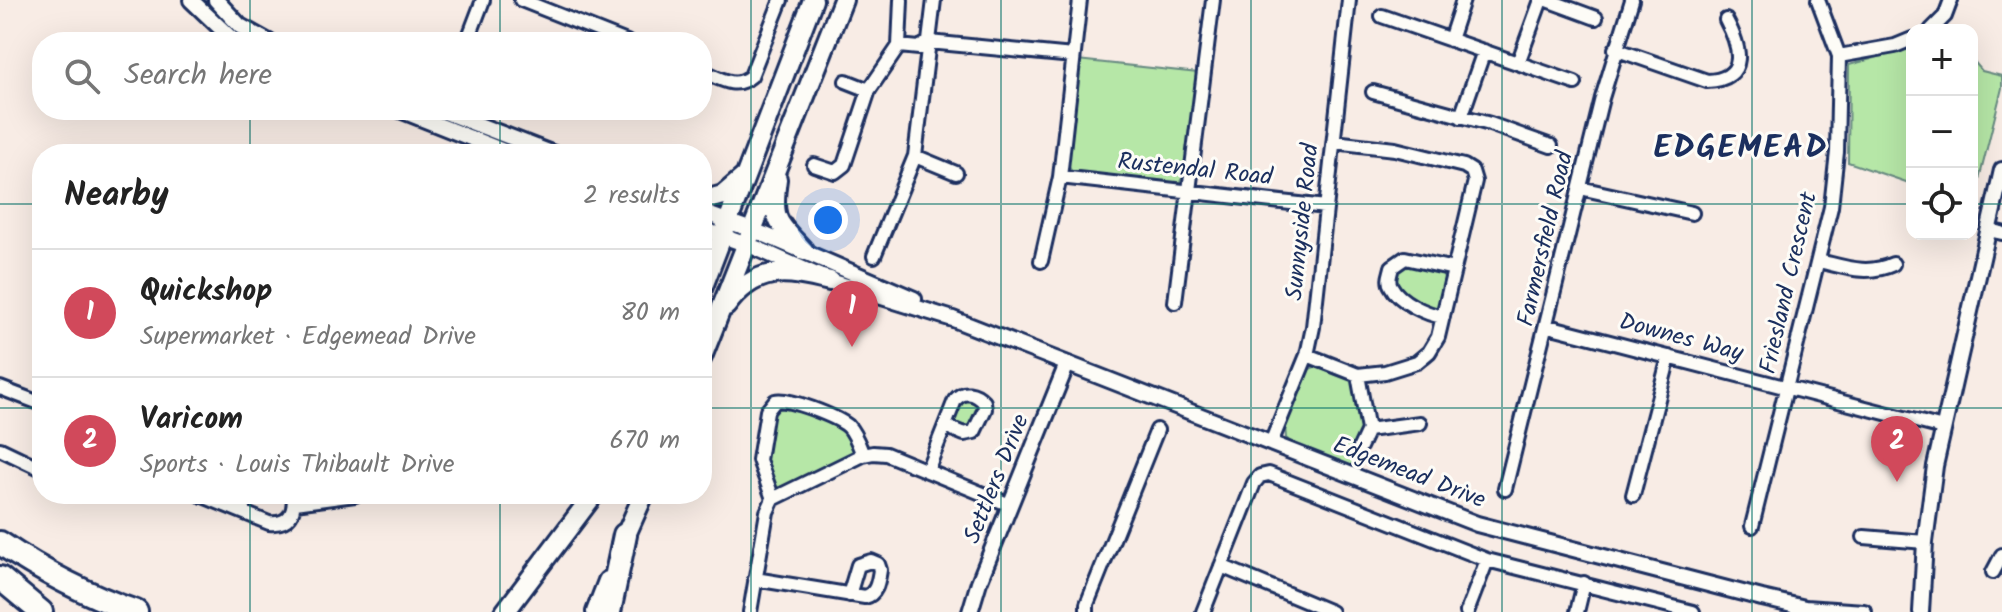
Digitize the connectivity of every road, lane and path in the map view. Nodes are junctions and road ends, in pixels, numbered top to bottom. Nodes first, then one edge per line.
1 (191, 0) edge
2 (216, 0) edge
3 (483, 0) edge
4 (521, 0) edge
5 (781, 0) edge
6 (813, 0) edge
7 (843, 0) edge
8 (901, 0) edge
9 (934, 0) edge
10 (1080, 0) edge
11 (1213, 0) edge
12 (1349, 0) edge
13 (1463, 0) edge
14 (1541, 0) edge
15 (1547, 0) edge
16 (1632, 0) edge
17 (1818, 0) edge
18 (1951, 0) edge
19 (1382, 16) dead end
20 (1596, 18) dead end
21 (1726, 20) dead end
22 (1937, 24) edge
23 (225, 32) edge
24 (251, 32) edge
25 (471, 32) edge
26 (602, 32) edge
27 (1450, 40) junction
28 (1906, 41) edge
29 (929, 42) junction
30 (899, 46) junction
31 (1615, 49) junction
32 (1484, 51) junction
33 (1073, 56) junction
34 (1839, 56) junction
35 (1518, 63) junction
36 (712, 75) edge
37 (846, 81) dead end
38 (1575, 83) dead end
39 (869, 90) junction
40 (1373, 92) dead end
41 (1461, 117) junction
42 (447, 120) edge
43 (453, 120) edge
44 (1334, 142) junction
45 (492, 144) edge
46 (524, 144) edge
47 (1551, 146) dead end
48 (781, 152) junction
49 (915, 156) junction
50 (814, 165) dead end
51 (2002, 170) edge
52 (748, 173) junction
53 (956, 173) dead end
54 (1060, 177) junction
55 (1580, 188) junction
56 (1187, 192) junction
57 (712, 198) edge
58 (1326, 207) junction
59 (1692, 213) dead end
60 (712, 220) edge
61 (712, 229) edge
62 (726, 230) junction
63 (1995, 231) edge
64 (748, 237) junction
65 (804, 251) junction
66 (874, 256) dead end
67 (1041, 261) dead end
68 (1819, 261) junction
69 (712, 264) edge
70 (1893, 264) dead end
71 (1454, 269) junction
72 (830, 281) junction
73 (1175, 302) dead end
74 (1443, 317) junction
75 (953, 319) junction
76 (716, 321) junction
77 (1548, 326) junction
78 (712, 331) edge
79 (1307, 355) junction
80 (1669, 357) junction
81 (1067, 364) junction
82 (1358, 375) junction
83 (0, 388) edge
84 (1787, 388) junction
85 (32, 398) edge
86 (1420, 423) dead end
87 (945, 426) dead end
88 (1943, 428) junction
89 (1157, 430) dead end
90 (1368, 430) junction
91 (1271, 443) junction
92 (1360, 447) dead end
93 (0, 449) edge
94 (863, 455) junction
95 (32, 464) edge
96 (927, 471) junction
97 (1505, 489) dead end
98 (1633, 495) dead end
99 (773, 499) junction
100 (224, 504) edge
101 (243, 504) edge
102 (293, 504) edge
103 (586, 504) edge
104 (639, 504) edge
105 (1010, 505) junction
106 (244, 512) junction
107 (1752, 526) dead end
108 (625, 535) junction
109 (1864, 537) dead end
110 (1925, 542) junction
111 (0, 543) edge
112 (2002, 555) edge
113 (1487, 560) junction
114 (1221, 566) junction
115 (1993, 572) dead end
116 (0, 578) edge
117 (755, 579) junction
118 (1584, 583) junction
119 (849, 595) dead end
120 (1299, 606) edge
121 (41, 612) edge
122 (136, 612) edge
123 (505, 612) edge
124 (596, 612) edge
125 (609, 612) edge
126 (750, 612) edge
127 (970, 612) edge
128 (1087, 612) edge
129 (1203, 612) edge
130 (1331, 612) edge
131 (1467, 612) edge
132 (1577, 612) edge
133 (1693, 612) edge
134 (1864, 612) edge
135 (1921, 612) edge

1 - 23 street
2 - 24 street
3 - 25 street
4 - 26 street
5 - 36 street
6 - 52 main road
7 - 48 main road
8 - 30 street
9 - 29 street
10 - 33 street
11 - 56 street
12 - 44 street, Sunnyside Road
13 - 27 street
14 - 35 street
15 - 20 street
16 - 31 street, Farmersfield Road
17 - 34 street, Friesland Crescent
18 - 22 street
19 - 27 street
21 - 31 street
27 - 32 street
28 - 34 street
29 - 30 street
29 - 33 street
29 - 49 street
30 - 39 street
31 - 55 street, Farmersfield Road
32 - 35 street
32 - 41 street
33 - 54 street
34 - 68 street, Friesland Crescent
35 - 38 street
37 - 39 street
39 - 50 street
40 - 41 street
41 - 47 street
42 - 45 street
43 - 46 street
44 - 58 street, Sunnyside Road
44 - 71 street
48 - 64 main road
48 - 65 main road
49 - 53 street
49 - 66 street
51 - 63 street
52 - 57 main road
52 - 62 main road
54 - 56 street, Rustendal Road
54 - 67 street
55 - 59 street
55 - 77 street, Farmersfield Road
56 - 58 street, Rustendal Road
56 - 73 street
58 - 79 street, Sunnyside Road
60 - 62 street
61 - 62 street
62 - 64 street
62 - 69 main road
63 - 88 street
64 - 65 street, Edgemead Drive
64 - 72 street, Edgemead Drive
64 - 76 main road
65 - 75 street, Edgemead Drive
68 - 70 street
68 - 84 street, Friesland Crescent
71 - 74 street
71 - 74 street
72 - 75 street, Edgemead Drive
72 - 76 main road
74 - 82 street
75 - 81 street, Edgemead Drive
76 - 78 main road
77 - 80 street, Downes Way
77 - 97 street, Farmersfield Road
79 - 82 street
79 - 91 street, Sunnyside Road
80 - 84 street, Downes Way
80 - 98 street
81 - 91 street, Edgemead Drive
81 - 105 street, Settlers Drive
82 - 90 street
83 - 85 street
84 - 88 street, Downes Way
84 - 107 street, Friesland Crescent
86 - 90 street
87 - 96 street
88 - 110 street
89 - 128 street
90 - 92 street
91 - 134 street, Edgemead Drive
93 - 95 street
94 - 96 street
94 - 99 street
94 - 99 street
96 - 105 street
99 - 117 street
100 - 106 street
101 - 106 street
102 - 106 street
103 - 123 main road
104 - 108 main road
105 - 127 street, Settlers Drive
108 - 124 main road
108 - 125 highway
109 - 110 street
110 - 135 street
111 - 122 highway
112 - 115 street
113 - 114 street
113 - 118 street
113 - 131 street
114 - 120 street
114 - 129 street
116 - 121 highway
117 - 119 street
117 - 126 street
118 - 132 street
118 - 133 street
120 - 130 street

